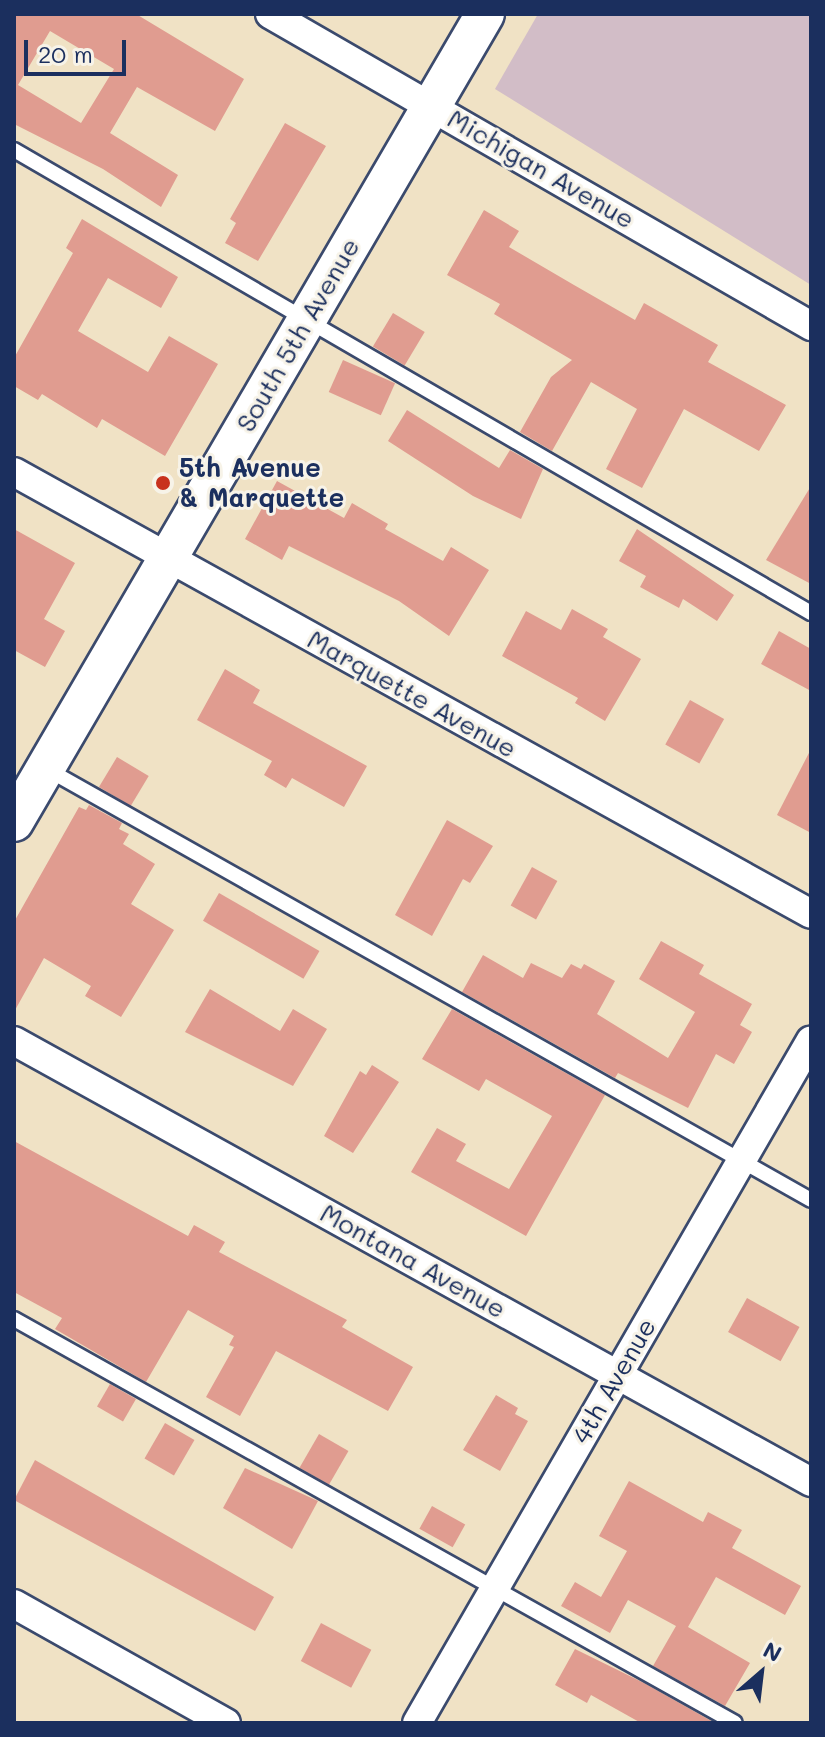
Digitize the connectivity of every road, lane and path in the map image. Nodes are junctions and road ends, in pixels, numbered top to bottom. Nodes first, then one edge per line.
1 (270, 14) edge
2 (485, 14) edge
3 (432, 106) junction
4 (14, 150) edge
5 (306, 322) junction
6 (811, 326) edge
7 (14, 472) edge
8 (167, 558) junction
9 (811, 613) edge
10 (45, 768) junction
11 (14, 822) edge
12 (811, 914) edge
13 (811, 1040) edge
14 (14, 1041) edge
15 (741, 1161) junction
16 (811, 1200) edge
17 (14, 1319) edge
18 (618, 1375) junction
19 (811, 1482) edge
20 (496, 1588) junction
21 (14, 1604) edge
22 (226, 1723) edge
23 (417, 1723) edge
24 (735, 1723) edge

1 - 3 street, Michigan Avenue
2 - 3 street, South 5th Avenue
3 - 5 street, South 5th Avenue
3 - 6 street, Michigan Avenue
4 - 5 lane
5 - 8 street, South 5th Avenue
5 - 9 lane
7 - 8 street, Marquette Avenue
8 - 10 street, South 5th Avenue
8 - 12 street, Marquette Avenue
10 - 11 street, South 5th Avenue
10 - 15 lane
13 - 15 street, 4th Avenue
14 - 18 street, Montana Avenue
15 - 16 lane
15 - 18 street, 4th Avenue
17 - 20 lane
18 - 19 street, Montana Avenue
18 - 20 street, 4th Avenue
20 - 23 street, 4th Avenue
20 - 24 lane
21 - 22 street

